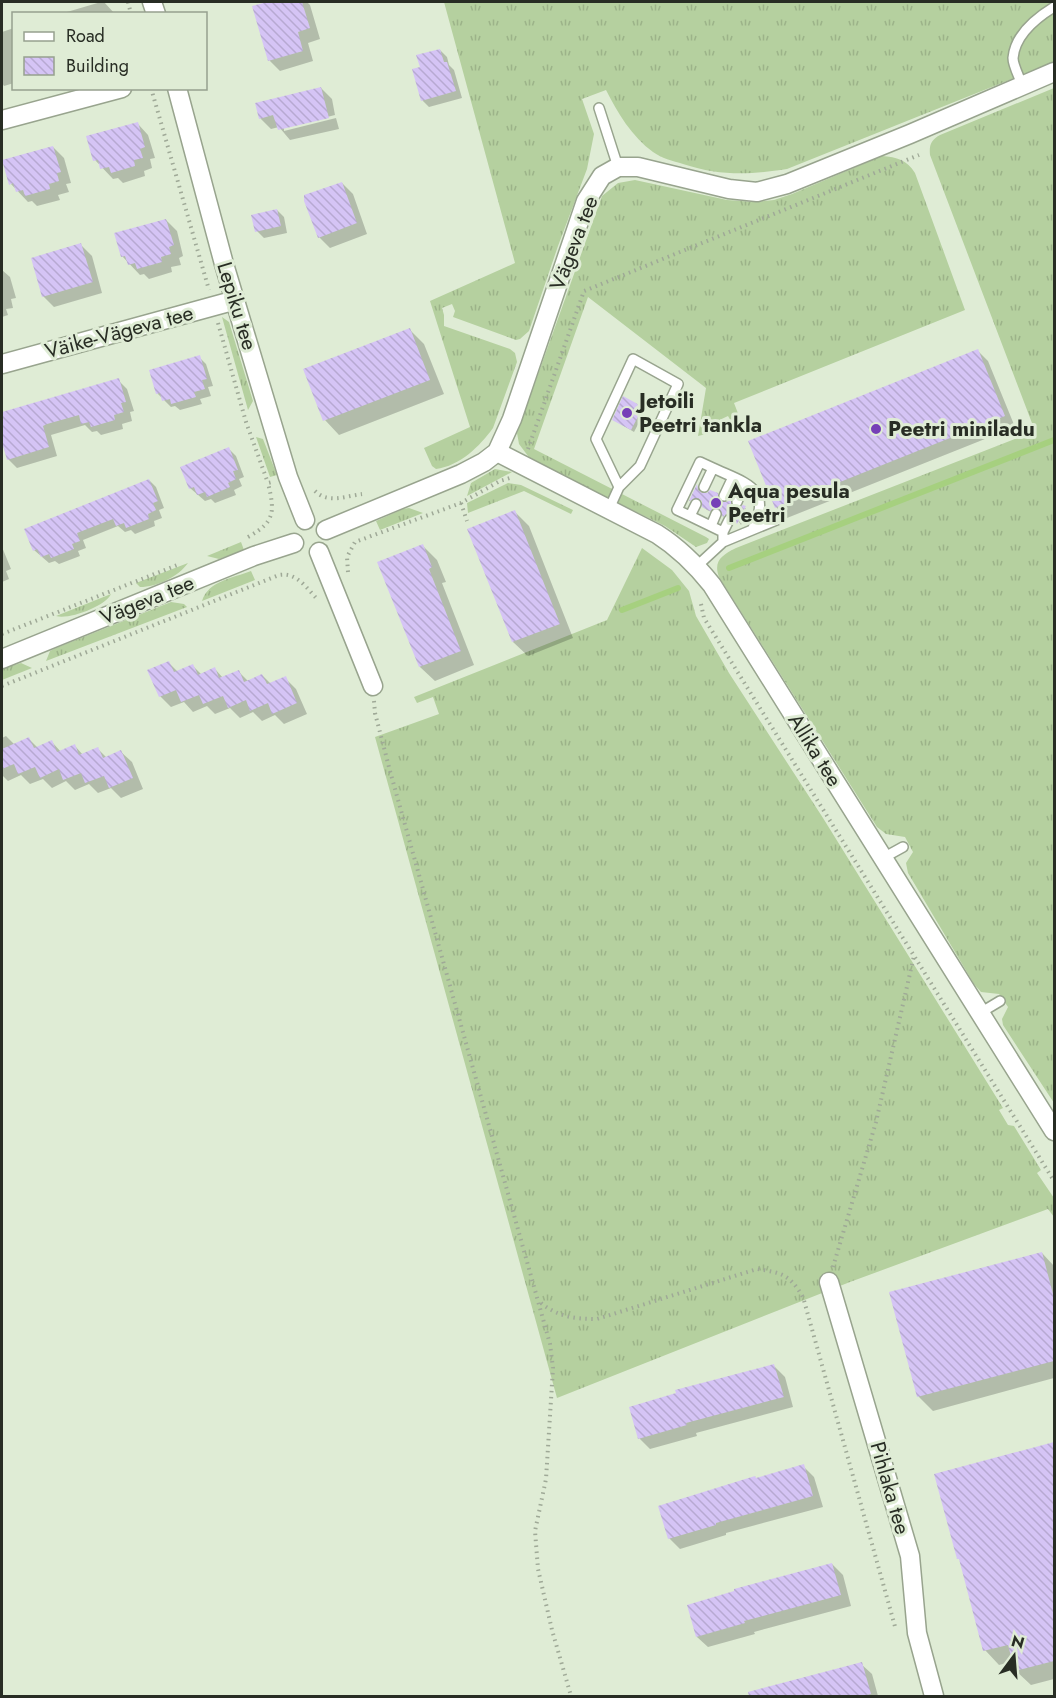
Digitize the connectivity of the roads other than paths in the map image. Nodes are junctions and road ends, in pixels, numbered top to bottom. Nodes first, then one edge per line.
1 (1054, 7) edge
2 (1051, 74) edge
3 (1022, 86) junction
4 (114, 90) edge
5 (178, 90) edge
6 (599, 108) dead end
7 (2, 120) edge
8 (618, 167) junction
9 (236, 300) junction
10 (2, 364) edge
11 (497, 452) junction
12 (713, 468) junction
13 (734, 477) junction
14 (746, 483) junction
15 (619, 487) junction
16 (704, 487) dead end
17 (724, 496) dead end
18 (737, 502) dead end
19 (696, 504) dead end
20 (609, 509) junction
21 (717, 514) dead end
22 (690, 516) junction
23 (779, 519) dead end
24 (305, 520) junction
25 (729, 520) dead end
26 (711, 526) junction
27 (326, 530) junction
28 (752, 530) junction
29 (723, 537) junction
30 (294, 543) junction
31 (318, 552) junction
32 (697, 566) junction
33 (2, 659) edge
34 (373, 686) road end
35 (903, 847) dead end
36 (883, 858) junction
37 (1000, 1001) dead end
38 (980, 1013) junction
39 (1054, 1128) edge
40 (829, 1282) road end
41 (934, 1696) edge

1 - 3 lane
2 - 3 street
3 - 8 street
4 - 7 street
5 - 9 street, Lepiku tee
6 - 8 lane
8 - 11 street, Vägeva tee
9 - 10 street, Väike-Vägeva tee
9 - 24 street, Lepiku tee
11 - 20 street, Allika tee
11 - 27 street
12 - 13 lane
12 - 16 lane
12 - 22 lane
13 - 14 lane
13 - 17 lane
14 - 18 lane
14 - 28 lane
15 - 15 lane
15 - 20 lane
19 - 22 lane
20 - 32 street, Allika tee
21 - 26 lane
22 - 26 lane
23 - 28 lane
24 - 27 street
24 - 30 street
25 - 29 lane
26 - 29 lane
27 - 31 street
28 - 29 lane
29 - 32 lane
30 - 31 street
30 - 33 street, Vägeva tee
31 - 34 street
32 - 36 street, Allika tee
35 - 36 lane
36 - 38 street, Allika tee
37 - 38 lane
38 - 39 street, Allika tee
40 - 41 street, Pihlaka tee

